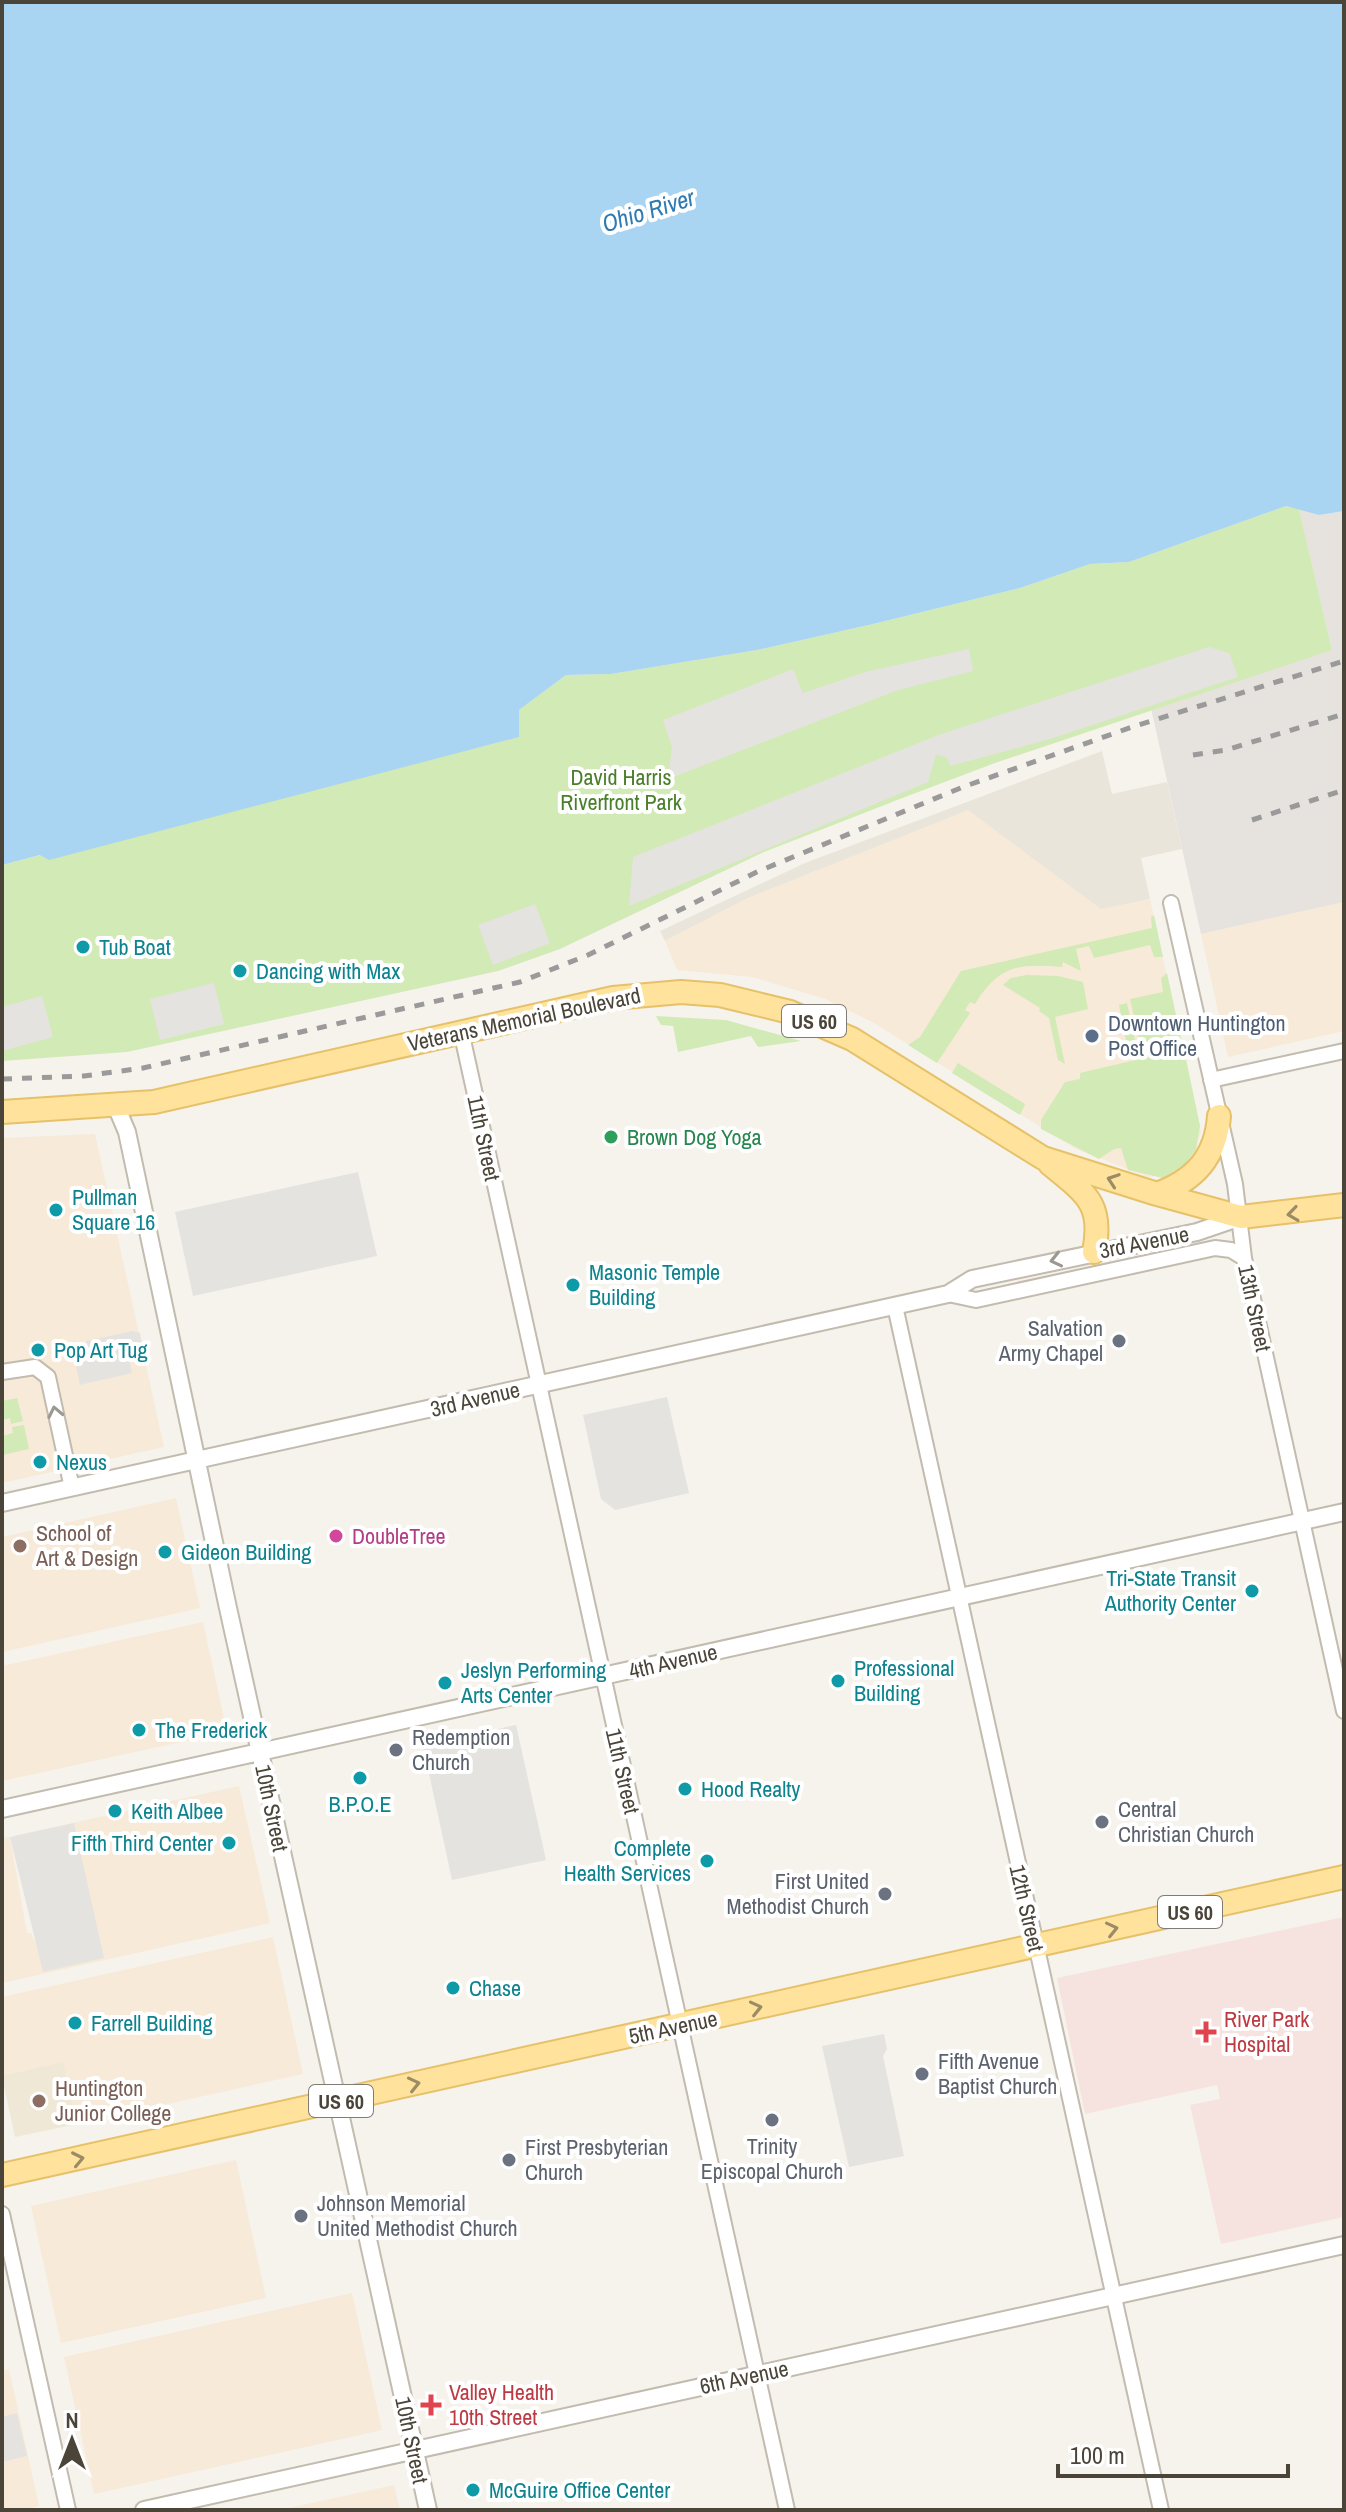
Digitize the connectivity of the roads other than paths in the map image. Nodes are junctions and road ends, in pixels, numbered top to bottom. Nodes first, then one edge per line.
1 (1171, 903) dead end
2 (461, 1031) junction
3 (1344, 1051) edge
4 (1211, 1080) junction
5 (116, 1106) junction
6 (2, 1112) edge
7 (1219, 1116) junction
8 (1043, 1158) junction
9 (1157, 1194) junction
10 (1344, 1205) edge
11 (1241, 1217) junction
12 (1094, 1252) junction
13 (1244, 1258) junction
14 (948, 1294) junction
15 (895, 1306) junction
16 (2, 1372) edge
17 (537, 1385) junction
18 (197, 1461) junction
19 (72, 1488) junction
20 (2, 1503) edge
21 (1344, 1512) edge
22 (1302, 1521) junction
23 (959, 1597) junction
24 (603, 1676) junction
25 (1344, 1711) edge
26 (260, 1753) junction
27 (2, 1809) edge
28 (1344, 1877) edge
29 (1036, 1946) junction
30 (680, 2025) junction
31 (339, 2102) junction
32 (2, 2175) edge
33 (2, 2214) edge
34 (1344, 2245) edge
35 (1113, 2296) junction
36 (757, 2374) junction
37 (414, 2450) junction
38 (68, 2510) edge
39 (144, 2510) edge
40 (428, 2510) edge
41 (787, 2510) edge
42 (1161, 2510) edge

1 - 4 street, 13th Street
2 - 5 main road, Veterans Memorial Boulevard / US 60
2 - 8 main road, Veterans Memorial Boulevard / US 60
2 - 17 street, 11th Street
3 - 4 street
4 - 7 street, 13th Street
5 - 6 main road, Veterans Memorial Boulevard / US 60
5 - 18 street, 10th Street
7 - 9 main road
7 - 11 street, 13th Street
9 -> 8 main road, Veterans Memorial Boulevard / US 60
8 - 12 main road
9 - 11 main road, Veterans Memorial Boulevard / US 60
10 -> 11 main road, 3rd Avenue / US 60
11 - 12 street, 3rd Avenue
11 - 13 street, 13th Street
12 -> 14 street, 3rd Avenue
13 - 14 street, 3rd Avenue
13 - 22 street, 13th Street
14 - 15 street, 3rd Avenue
15 - 17 street, 3rd Avenue
15 - 23 street, 12th Street
19 -> 16 street
17 - 18 street, 3rd Avenue
17 - 24 street, 11th Street
18 - 19 street, 3rd Avenue
18 - 26 street, 10th Street
19 - 20 street, 3rd Avenue
21 - 22 street, 4th Avenue
22 - 23 street, 4th Avenue
22 - 25 street, 13th Street
23 - 24 street, 4th Avenue
23 - 29 street, 12th Street
24 - 26 street, 4th Avenue
24 - 30 street, 11th Street
26 - 27 street, 4th Avenue
26 - 31 street, 10th Street
29 -> 28 main road, 5th Avenue / US 60
30 -> 29 main road, 5th Avenue / US 60
29 - 35 street, 12th Street
31 -> 30 main road, 5th Avenue / US 60
30 - 36 street, 11th Street
32 -> 31 main road, 5th Avenue / US 60
31 - 37 street, 10th Street
33 - 38 street
34 - 35 street, 6th Avenue
35 - 36 street, 6th Avenue
35 - 42 street, 12th Street
36 - 37 street, 6th Avenue
36 - 41 street, 11th Street
37 - 39 street, 6th Avenue
37 - 40 street, 10th Street

